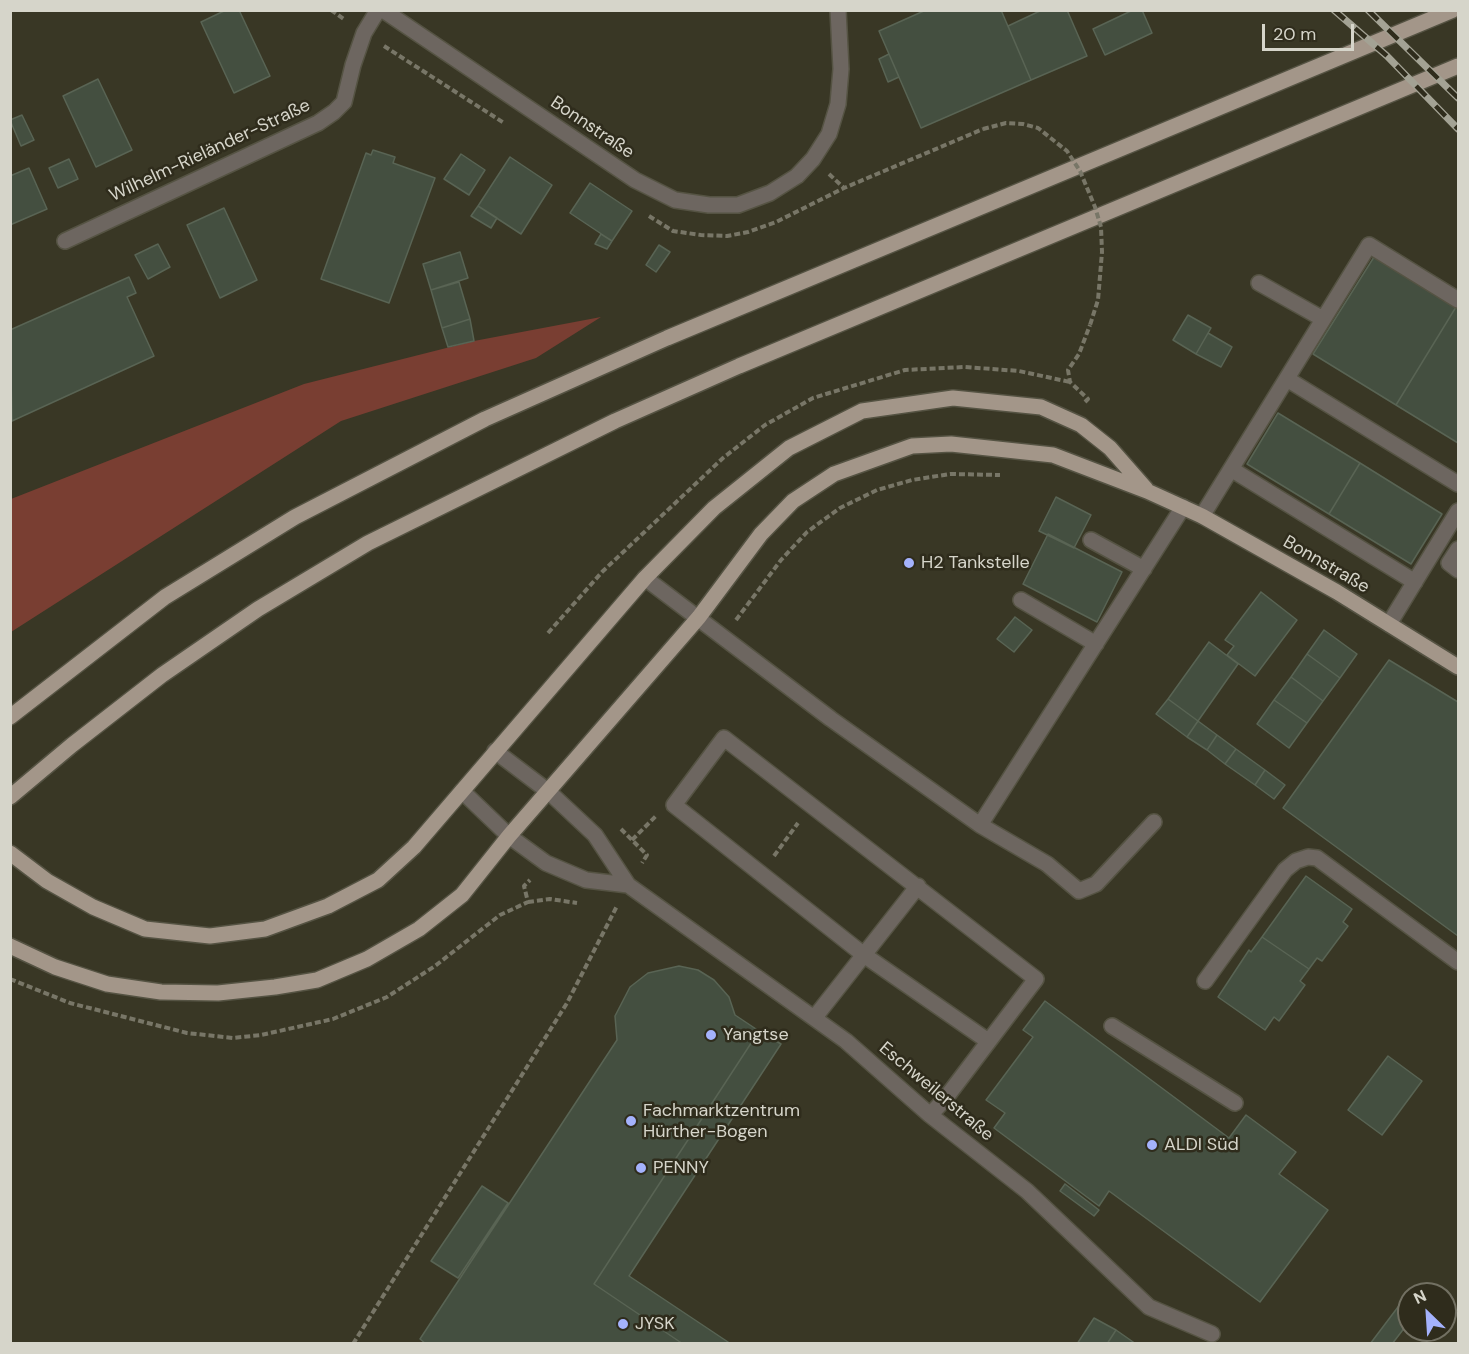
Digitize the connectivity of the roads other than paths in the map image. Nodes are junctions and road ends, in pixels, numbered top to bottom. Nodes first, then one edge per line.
1 (380, 10) edge
2 (838, 10) edge
3 (1453, 10) edge
4 (1458, 66) edge
5 (64, 240) dead end
6 (1259, 283) dead end
7 (1458, 300) edge
8 (1323, 319) junction
9 (1287, 379) junction
10 (1231, 469) junction
11 (1458, 484) edge
12 (1147, 491) junction
13 (1177, 505) junction
14 (1458, 511) edge
15 (1202, 516) junction
16 (1091, 540) dead end
17 (1458, 549) edge
18 (1144, 569) junction
19 (1458, 570) edge
20 (645, 578) junction
21 (1415, 582) junction
22 (1021, 600) dead end
23 (699, 617) junction
24 (1389, 624) junction
25 (1096, 644) junction
26 (1458, 667) edge
27 (31, 700) junction
28 (10, 706) edge
29 (10, 717) edge
30 (495, 751) junction
31 (462, 790) junction
32 (549, 792) junction
33 (10, 797) edge
34 (1154, 822) dead end
35 (980, 825) junction
36 (509, 836) junction
37 (10, 853) edge
38 (628, 885) junction
39 (918, 886) junction
40 (10, 946) edge
41 (864, 955) junction
42 (1458, 962) edge
43 (1205, 981) dead end
44 (815, 1017) junction
45 (1112, 1026) dead end
46 (987, 1041) junction
47 (1235, 1102) dead end
48 (930, 1115) junction
49 (1212, 1334) dead end

1 - 2 street, Bonnstraße
1 - 5 street, Wilhelm-Rieländer-Straße
3 - 27 main road
4 - 33 main road
6 - 8 street
7 - 8 street
8 - 9 street
9 - 10 street
9 - 11 street
10 - 15 street
10 - 21 street
12 - 13 main road, Bonnstraße
12 - 20 main road
12 - 23 main road, Bonnstraße
13 - 15 main road, Bonnstraße
13 - 18 street
14 - 21 street
15 - 24 main road, Bonnstraße
16 - 18 street
17 - 19 street
18 - 25 street
20 - 23 street
20 - 30 main road
21 - 24 street
22 - 25 street
23 - 32 main road, Bonnstraße
23 - 35 street
24 - 26 main road, Bonnstraße
25 - 35 street
27 - 28 street
27 - 29 main road
30 - 31 main road
30 - 32 street, Eschweilerstraße
31 - 36 street, Eschweilerstraße
31 - 37 main road
32 - 36 main road, Bonnstraße
32 - 38 street, Eschweilerstraße
34 - 35 street
36 - 38 street, Eschweilerstraße
36 - 40 main road, Bonnstraße
38 - 44 street, Eschweilerstraße
39 - 41 street
39 - 41 street
39 - 46 street
41 - 44 street
41 - 46 street
42 - 43 street
44 - 48 street, Eschweilerstraße
45 - 47 street
46 - 48 street
48 - 49 street, Eschweilerstraße

